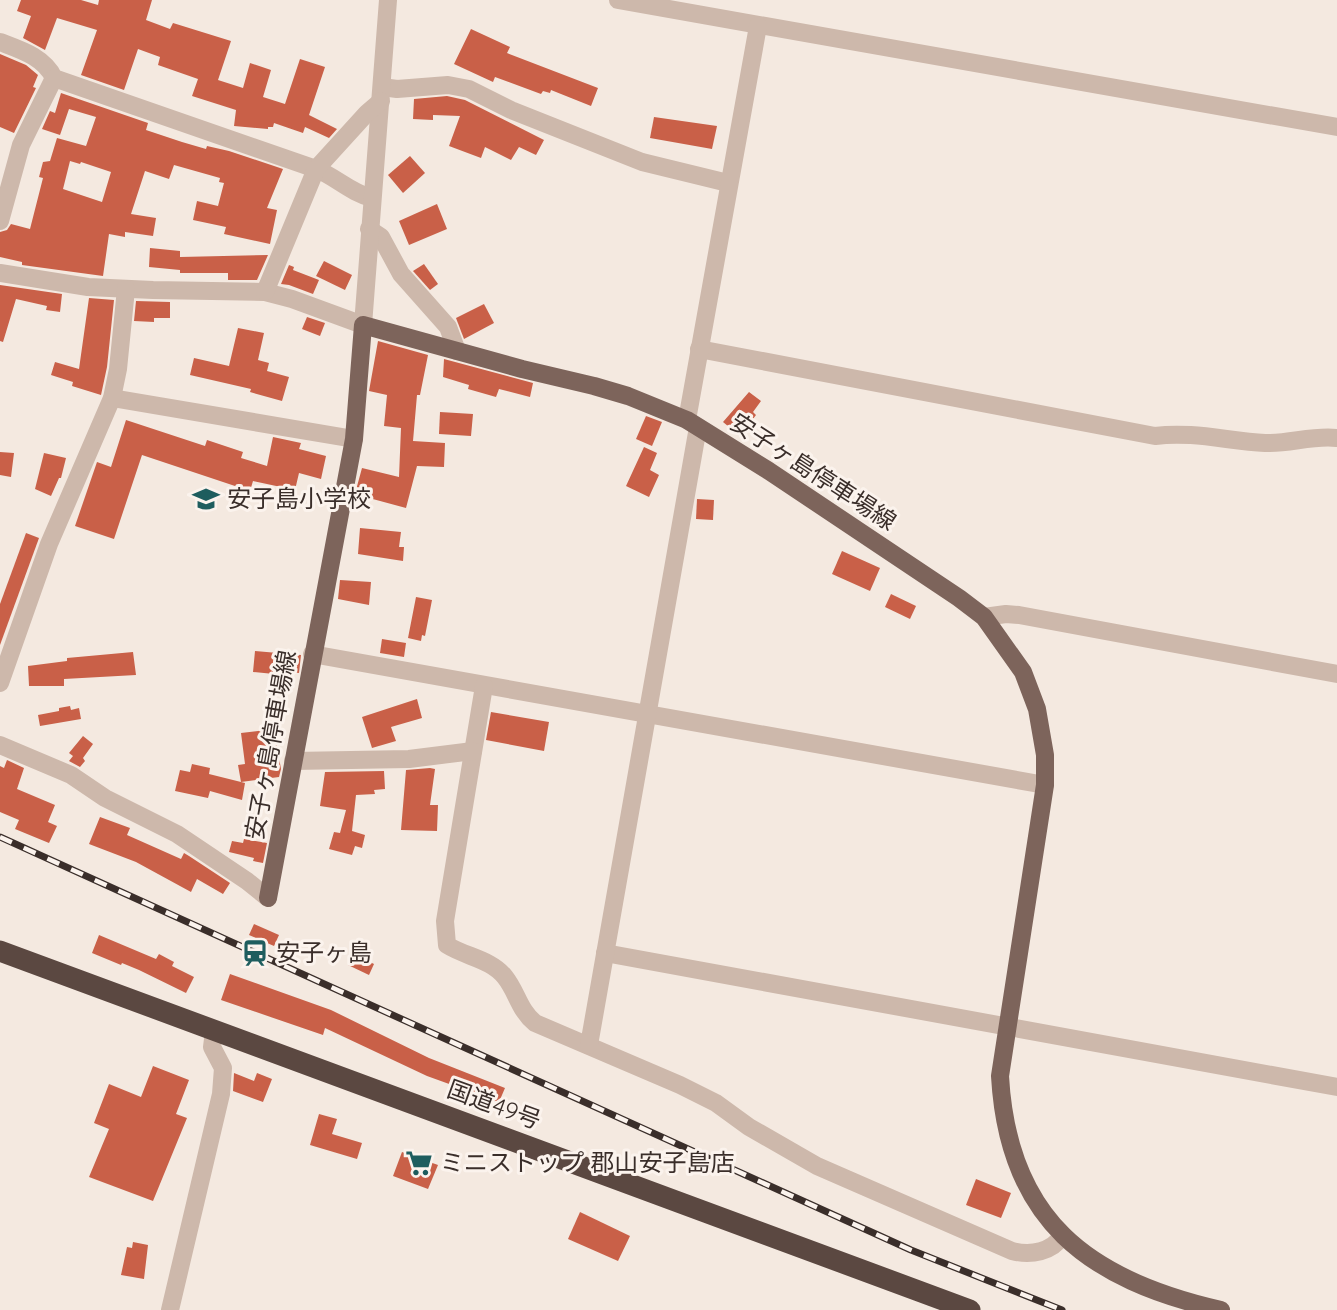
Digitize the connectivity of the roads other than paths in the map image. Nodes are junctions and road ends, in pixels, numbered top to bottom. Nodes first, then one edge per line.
1 (388, 0) edge
2 (618, 0) edge
3 (758, 26) junction
4 (0, 42) edge
5 (54, 78) junction
6 (382, 94) junction
7 (1337, 127) edge
8 (316, 169) junction
9 (728, 183) junction
10 (372, 198) junction
11 (0, 221) edge
12 (369, 229) junction
13 (0, 273) edge
14 (126, 289) junction
15 (265, 292) junction
16 (363, 325) junction
17 (699, 349) junction
18 (457, 351) junction
19 (112, 398) junction
20 (692, 424) junction
21 (1337, 438) edge
22 (354, 439) junction
23 (984, 617) junction
24 (312, 654) junction
25 (4, 657) edge
26 (1337, 674) edge
27 (0, 683) edge
28 (484, 686) junction
29 (648, 714) junction
30 (0, 745) edge
31 (473, 751) junction
32 (293, 761) junction
33 (1045, 785) junction
34 (268, 898) joint
35 (0, 951) edge
36 (605, 953) junction
37 (1006, 1025) junction
38 (214, 1031) junction
39 (589, 1045) junction
40 (1337, 1087) edge
41 (1063, 1235) junction
42 (170, 1310) edge
43 (970, 1310) edge
44 (1221, 1310) edge

1 - 6 street
2 - 3 street
3 - 7 street
3 - 9 street
4 - 5 street
5 - 8 street
5 - 11 street
6 - 8 street
6 - 9 street
6 - 10 street
8 - 10 street
8 - 15 street
9 - 17 street
10 - 12 street
12 - 16 street
12 - 18 street
13 - 14 street
14 - 15 street
14 - 19 street
15 - 16 street
16 - 18 main road, 安子ヶ島停車場線
16 - 22 main road, 安子ヶ島停車場線
17 - 20 street
17 - 21 street
18 - 20 main road, 安子ヶ島停車場線
19 - 22 street
19 - 25 street
20 - 23 main road, 安子ヶ島停車場線
20 - 29 street
22 - 24 main road, 安子ヶ島停車場線
23 - 26 street
23 - 33 main road, 安子ヶ島停車場線
24 - 28 street
24 - 32 main road, 安子ヶ島停車場線
25 - 27 street
28 - 29 street
28 - 31 street
29 - 33 street
29 - 36 street
30 - 34 street
31 - 32 street
31 - 39 street
32 - 34 main road, 安子ヶ島停車場線
33 - 37 main road, 安子ヶ島停車場線
35 - 38 highway, 国道49号
36 - 37 street
36 - 39 street
37 - 40 street
37 - 41 main road, 安子ヶ島停車場線
38 - 42 street
38 - 43 highway, 国道49号
39 - 41 street
41 - 44 main road, 安子ヶ島停車場線

